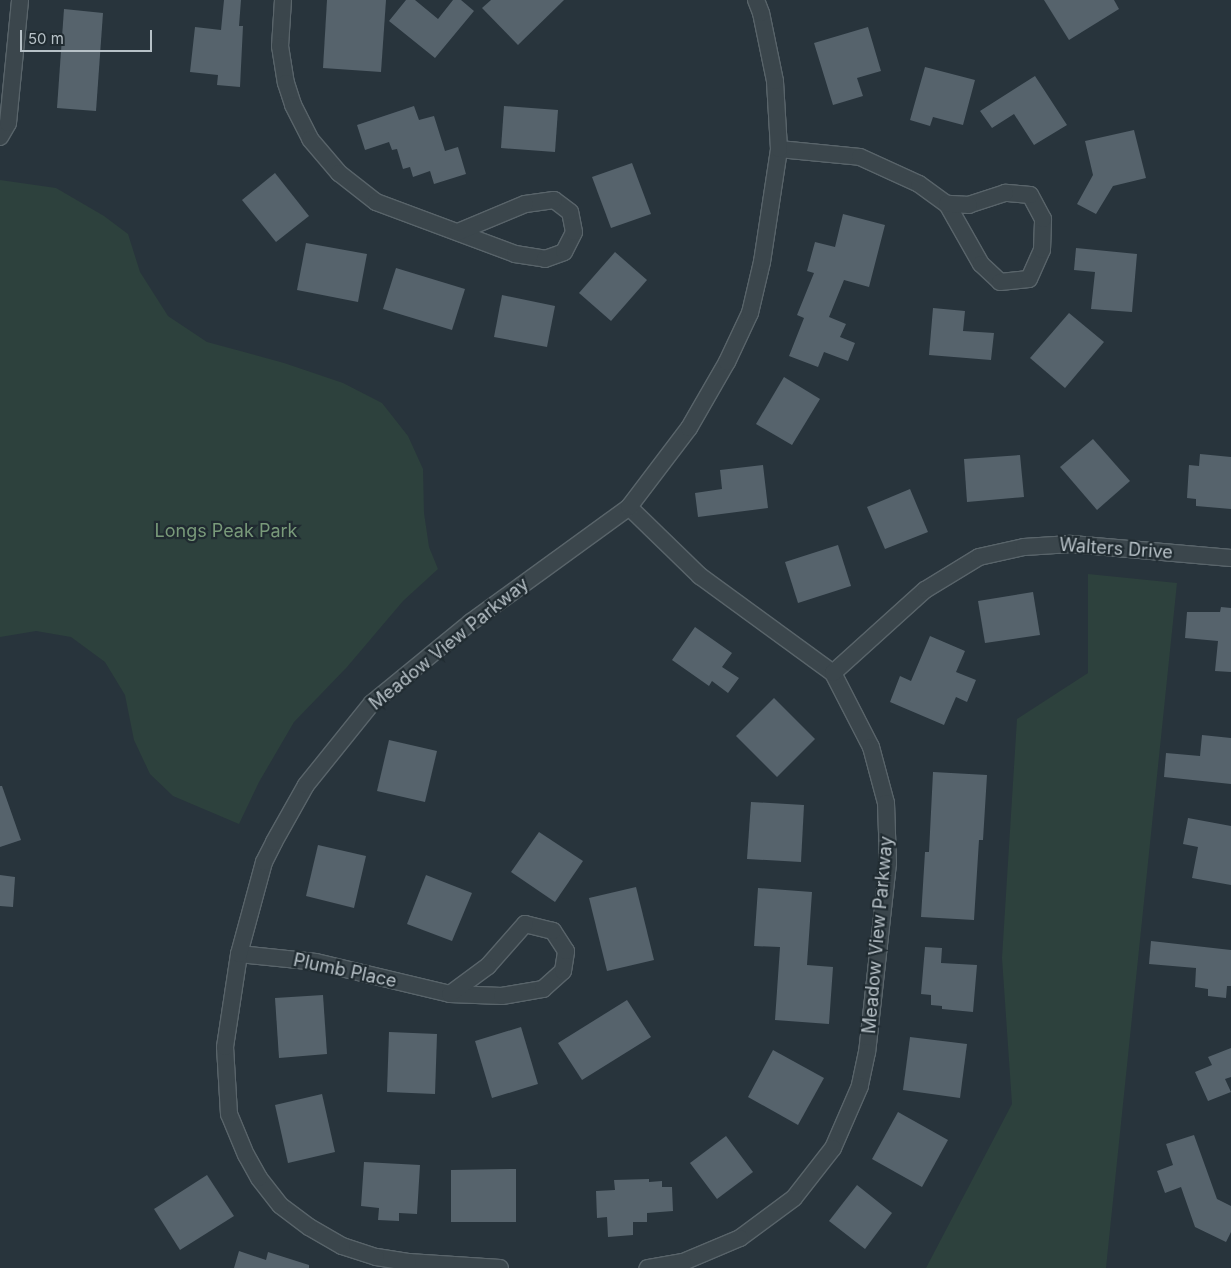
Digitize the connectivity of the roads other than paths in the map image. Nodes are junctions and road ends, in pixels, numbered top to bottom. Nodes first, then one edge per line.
1 (20, 0) edge
2 (283, 0) edge
3 (756, 0) edge
4 (0, 137) edge
5 (779, 149) junction
6 (948, 204) junction
7 (458, 232) junction
8 (629, 507) junction
9 (1231, 558) edge
10 (833, 673) junction
11 (239, 954) junction
12 (450, 994) junction
13 (500, 1268) edge
14 (648, 1268) edge

1 - 4 street
2 - 7 street
3 - 5 street, Meadow View Parkway
5 - 6 street
5 - 8 street, Meadow View Parkway
6 - 6 street
7 - 7 street
8 - 10 street, Meadow View Parkway
8 - 11 street, Meadow View Parkway
9 - 10 street, Walters Drive
10 - 14 street, Meadow View Parkway
11 - 12 street, Plumb Place
11 - 13 street, Meadow View Parkway
12 - 12 street, Plumb Place

